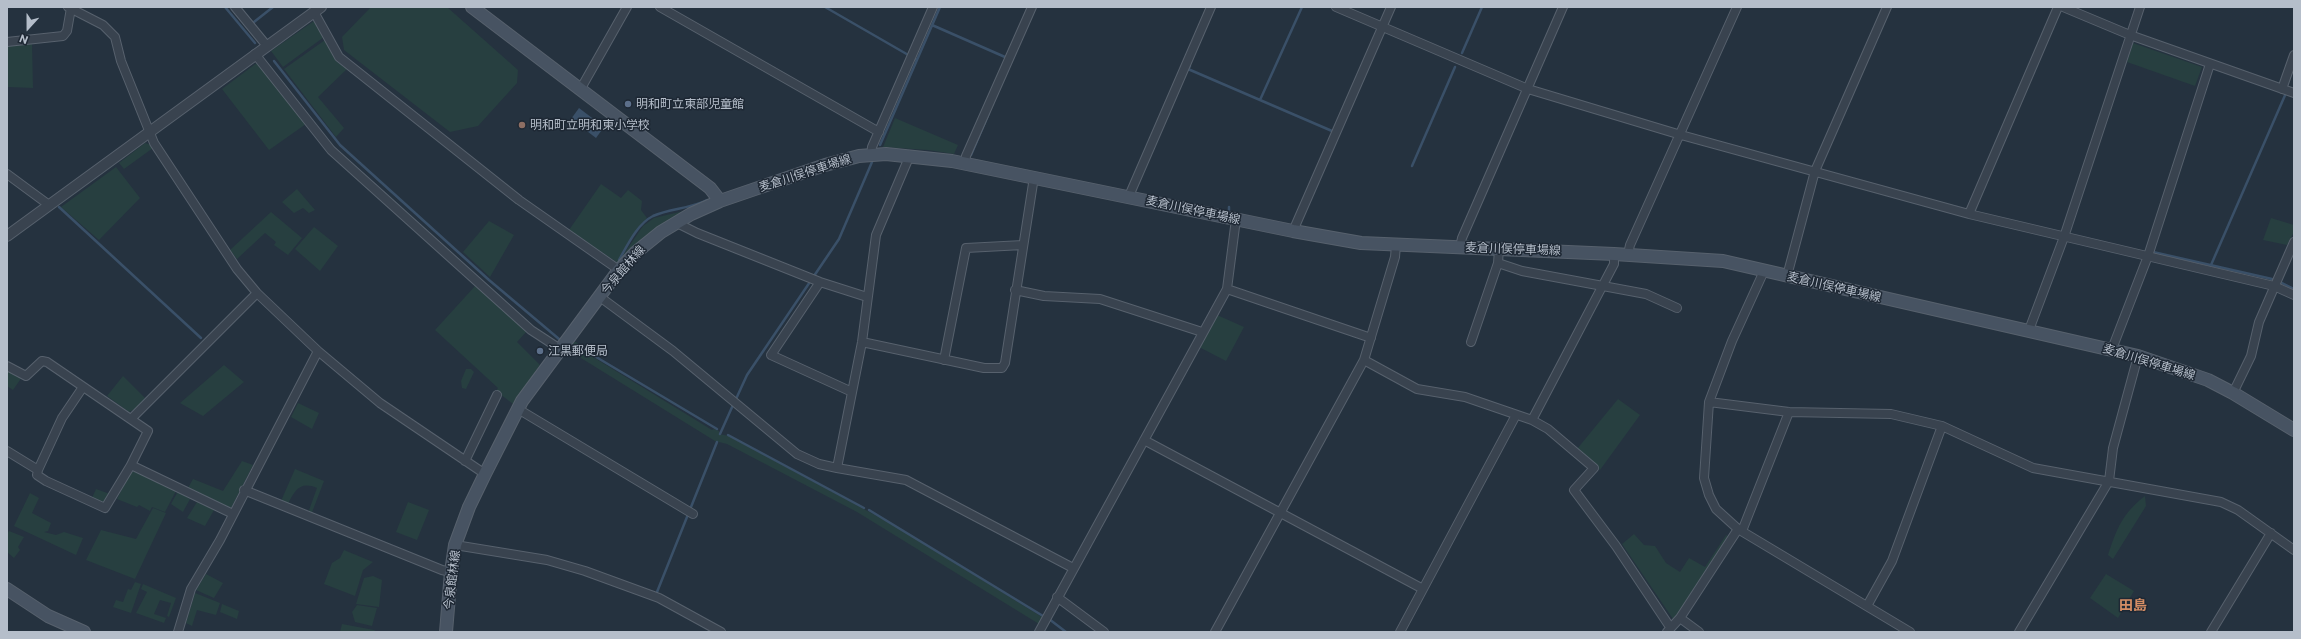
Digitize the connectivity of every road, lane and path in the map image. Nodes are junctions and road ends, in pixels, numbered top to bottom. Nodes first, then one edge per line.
1 (235, 7) edge
2 (472, 7) edge
3 (627, 7) edge
4 (660, 7) edge
5 (933, 7) edge
6 (1032, 7) edge
7 (1211, 7) edge
8 (1336, 7) edge
9 (1391, 7) edge
10 (1563, 7) edge
11 (1737, 7) edge
12 (1887, 7) edge
13 (2058, 7) edge
14 (2063, 7) edge
15 (2140, 7) edge
16 (69, 8) edge
17 (317, 10) edge
18 (1382, 28) junction
19 (2130, 35) junction
20 (7, 42) edge
21 (267, 46) junction
22 (255, 54) junction
23 (2294, 55) edge
24 (2210, 64) junction
25 (1528, 89) junction
26 (2282, 89) junction
27 (580, 90) junction
28 (2294, 93) edge
29 (149, 132) junction
30 (879, 132) junction
31 (1681, 135) junction
32 (871, 155) junction
33 (910, 155) junction
34 (965, 163) junction
35 (1815, 171) junction
36 (7, 174) edge
37 (1034, 178) junction
38 (1129, 196) junction
39 (720, 201) junction
40 (49, 205) junction
41 (1969, 214) junction
42 (1236, 219) junction
43 (677, 223) junction
44 (1292, 231) junction
45 (7, 236) edge
46 (2064, 237) junction
47 (2294, 242) edge
48 (1023, 245) junction
49 (1396, 245) junction
50 (1460, 248) junction
51 (1499, 249) junction
52 (1614, 254) junction
53 (1628, 254) junction
54 (2148, 256) junction
55 (1498, 263) junction
56 (620, 270) junction
57 (1764, 271) junction
58 (1787, 276) junction
59 (820, 282) junction
60 (1602, 285) junction
61 (2274, 286) junction
62 (1227, 289) junction
63 (1016, 290) junction
64 (257, 293) junction
65 (2294, 295) edge
66 (600, 297) junction
67 (867, 297) junction
68 (1677, 308) dead end
69 (2029, 330) junction
70 (1202, 332) junction
71 (1371, 338) junction
72 (862, 342) junction
73 (1471, 342) dead end
74 (560, 349) junction
75 (2112, 349) junction
76 (318, 351) junction
77 (2138, 356) junction
78 (944, 360) junction
79 (1364, 360) junction
80 (7, 366) edge
81 (83, 387) junction
82 (852, 392) junction
83 (2233, 393) junction
84 (497, 395) dead end
85 (1709, 402) junction
86 (518, 409) junction
87 (1788, 412) junction
88 (1516, 415) junction
89 (131, 419) junction
90 (1532, 420) junction
91 (1942, 426) junction
92 (2294, 430) edge
93 (1144, 440) junction
94 (7, 451) edge
95 (464, 461) junction
96 (131, 465) junction
97 (837, 468) junction
98 (38, 470) junction
99 (485, 474) junction
100 (2109, 481) junction
101 (244, 490) junction
102 (232, 514) junction
103 (693, 514) dead end
104 (1280, 514) junction
105 (1740, 530) junction
106 (2270, 533) junction
107 (456, 545) junction
108 (2294, 550) edge
109 (1073, 568) junction
110 (451, 572) junction
111 (7, 589) edge
112 (1423, 589) junction
113 (1057, 597) junction
114 (1867, 606) junction
115 (1680, 618) junction
116 (1668, 630) edge
117 (84, 632) edge
118 (178, 632) edge
119 (446, 632) edge
120 (721, 632) edge
121 (1039, 632) edge
122 (1104, 632) edge
123 (1215, 632) edge
124 (1400, 632) edge
125 (1699, 632) edge
126 (1910, 632) edge
127 (2019, 632) edge
128 (2211, 632) edge

1 - 21 street
2 - 27 main road
3 - 27 street
4 - 30 street
5 - 30 street
6 - 34 street
7 - 38 street
8 - 18 street
9 - 18 street
10 - 25 street
11 - 31 street
12 - 35 street
13 - 41 street
14 - 19 street
15 - 19 street
16 - 20 street
16 - 29 street
17 - 21 street
17 - 56 street
18 - 25 street
18 - 44 street
19 - 24 street
19 - 46 street
21 - 22 street
22 - 29 street
22 - 74 street
23 - 26 street
24 - 26 street
24 - 54 street
25 - 31 street
25 - 50 street
26 - 28 street
27 - 39 main road
29 - 40 street
29 - 64 street
30 - 32 street
31 - 35 street
31 - 53 street
32 - 33 main road, 麦倉川俣停車場線
32 - 39 main road, 麦倉川俣停車場線
33 - 34 main road, 麦倉川俣停車場線
33 - 67 street
34 - 37 main road, 麦倉川俣停車場線
35 - 41 street
35 - 58 street
36 - 40 street
37 - 38 main road, 麦倉川俣停車場線
37 - 48 street
38 - 42 main road, 麦倉川俣停車場線
39 - 43 main road, 今泉館林線
40 - 45 street
41 - 46 street
42 - 44 main road, 麦倉川俣停車場線
42 - 62 street
43 - 56 main road, 今泉館林線
43 - 59 street
44 - 49 main road, 麦倉川俣停車場線
46 - 54 street
46 - 69 street
47 - 61 street
48 - 63 street
48 - 78 street
49 - 50 main road, 麦倉川俣停車場線
49 - 71 street
50 - 51 main road, 麦倉川俣停車場線
51 - 52 main road, 麦倉川俣停車場線
51 - 55 street
52 - 53 main road, 麦倉川俣停車場線
52 - 60 street
53 - 57 main road, 麦倉川俣停車場線
54 - 61 street
54 - 75 street
55 - 60 street
55 - 73 street
56 - 66 main road, 今泉館林線
57 - 58 main road, 麦倉川俣停車場線
57 - 85 street
58 - 69 main road, 麦倉川俣停車場線
59 - 67 street
59 - 82 street
60 - 68 street
60 - 90 street
61 - 65 street
61 - 83 street
62 - 70 street
62 - 71 street
63 - 70 street
63 - 78 street
64 - 76 street
64 - 89 street
66 - 74 main road, 今泉館林線
66 - 97 street
67 - 72 street
69 - 75 main road, 麦倉川俣停車場線
70 - 93 street
71 - 79 street
72 - 78 street
72 - 82 street
74 - 86 main road, 今泉館林線
75 - 77 main road, 麦倉川俣停車場線
76 - 95 street
76 - 101 street
77 - 83 main road, 麦倉川俣停車場線
77 - 100 street
79 - 88 street
79 - 104 street
80 - 81 street
81 - 89 street
81 - 98 street
82 - 97 street
83 - 92 main road, 麦倉川俣停車場線
84 - 95 street
85 - 87 street
85 - 105 street
86 - 99 main road, 今泉館林線
86 - 103 street
87 - 91 street
87 - 105 street
88 - 90 street
88 - 112 street
89 - 96 street
90 - 116 street
91 - 100 street
91 - 114 street
93 - 104 street
93 - 109 street
94 - 98 street
95 - 99 street
96 - 98 street
96 - 102 street
97 - 109 street
99 - 107 main road, 今泉館林線
100 - 106 street
100 - 127 street
101 - 102 street
101 - 110 street
102 - 118 street
104 - 112 street
104 - 123 street
105 - 114 street
105 - 115 street
106 - 108 street
106 - 128 street
107 - 110 main road, 今泉館林線
107 - 120 street
109 - 113 street
110 - 119 main road, 今泉館林線
111 - 117 main road
112 - 124 street
113 - 121 street
113 - 122 street
114 - 126 street
115 - 116 street
115 - 125 street

